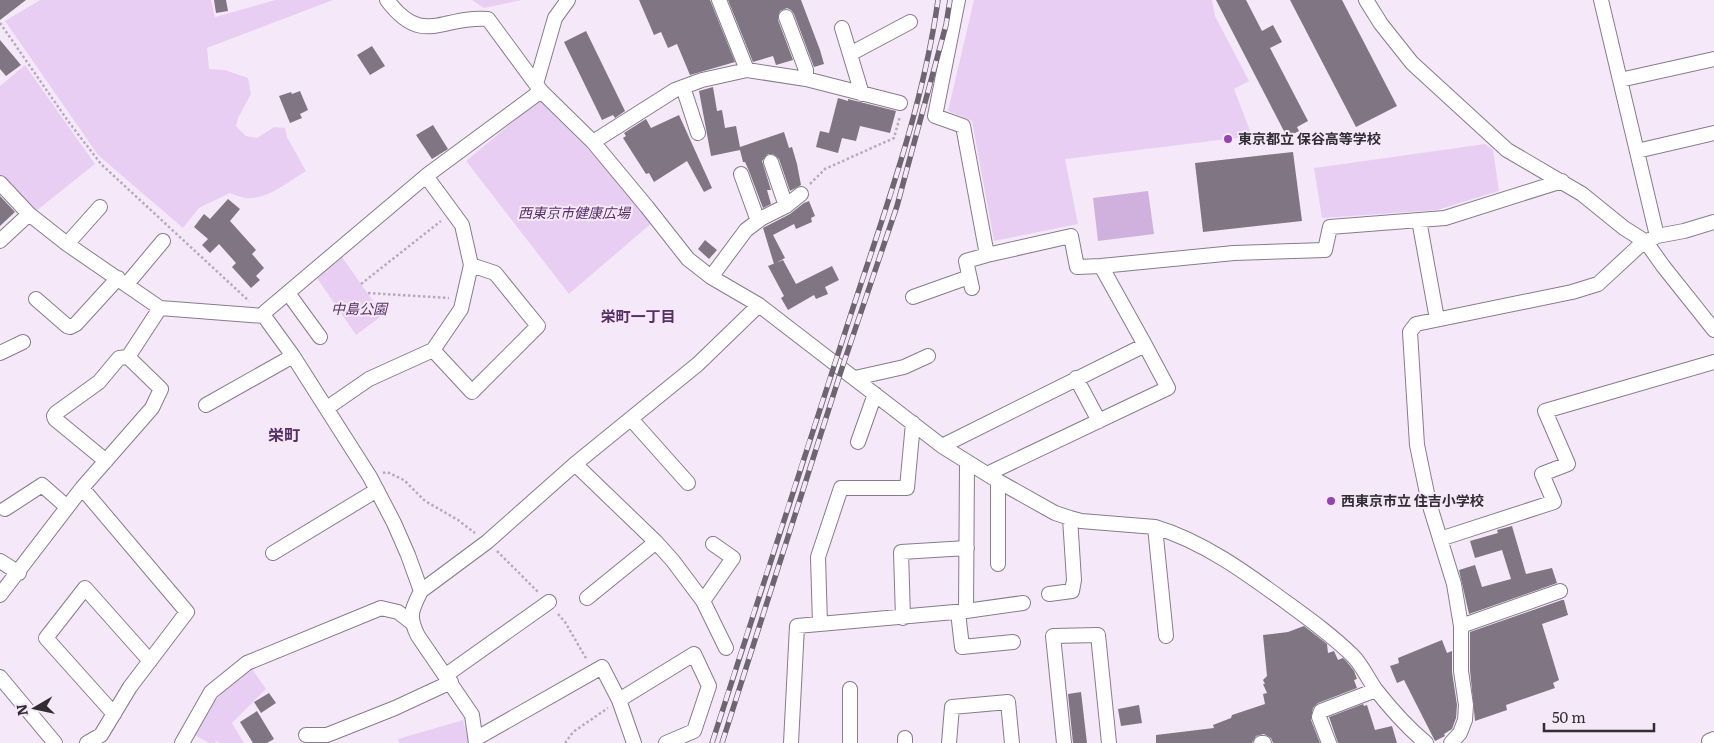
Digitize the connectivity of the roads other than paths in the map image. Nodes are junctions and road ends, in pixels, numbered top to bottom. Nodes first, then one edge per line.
1 (387, 0) edge
2 (568, 0) edge
3 (719, 0) edge
4 (958, 0) edge
5 (1366, 0) edge
6 (1601, 0) edge
7 (786, 17) dead end
8 (910, 22) dead end
9 (842, 28) dead end
10 (850, 54) junction
11 (1714, 59) edge
12 (747, 70) junction
13 (806, 78) junction
14 (1620, 80) junction
15 (538, 87) junction
16 (683, 87) junction
17 (862, 94) junction
18 (900, 103) road end
19 (698, 133) dead end
20 (1714, 133) edge
21 (593, 142) junction
22 (1637, 151) junction
23 (771, 162) dead end
24 (740, 174) dead end
25 (426, 176) junction
26 (1562, 181) junction
27 (0, 183) edge
28 (801, 194) road end
29 (786, 206) junction
30 (100, 207) dead end
31 (29, 214) junction
32 (1419, 220) junction
33 (758, 221) junction
34 (1714, 222) edge
35 (1651, 239) junction
36 (0, 240) edge
37 (163, 241) dead end
38 (67, 244) junction
39 (987, 255) junction
40 (471, 265) junction
41 (1101, 266) junction
42 (710, 277) junction
43 (122, 281) junction
44 (288, 293) junction
45 (913, 297) dead end
46 (36, 300) dead end
47 (759, 306) junction
48 (160, 308) junction
49 (264, 314) junction
50 (1437, 319) junction
51 (1714, 330) edge
52 (320, 336) dead end
53 (23, 342) dead end
54 (1145, 345) junction
55 (433, 350) junction
56 (0, 353) edge
57 (293, 356) junction
58 (928, 356) dead end
59 (128, 357) junction
60 (1714, 362) edge
61 (855, 378) junction
62 (1076, 378) junction
63 (875, 394) junction
64 (206, 405) dead end
65 (327, 408) junction
66 (631, 419) junction
67 (1099, 421) junction
68 (913, 423) junction
69 (858, 442) dead end
70 (942, 446) junction
71 (106, 461) junction
72 (968, 462) junction
73 (576, 464) junction
74 (993, 477) junction
75 (688, 483) dead end
76 (82, 488) junction
77 (377, 490) junction
78 (67, 507) junction
79 (5, 510) dead end
80 (1070, 518) junction
81 (1155, 527) junction
82 (1440, 539) junction
83 (656, 542) junction
84 (713, 544) dead end
85 (967, 548) junction
86 (273, 553) dead end
87 (0, 561) edge
88 (998, 564) dead end
89 (19, 573) junction
90 (421, 591) junction
91 (1560, 591) dead end
92 (1048, 594) dead end
93 (0, 595) edge
94 (587, 598) dead end
95 (703, 601) junction
96 (549, 602) dead end
97 (1023, 603) dead end
98 (962, 612) junction
99 (903, 618) junction
100 (411, 622) junction
101 (820, 624) junction
102 (1461, 626) junction
103 (1166, 636) dead end
104 (1013, 642) dead end
105 (726, 648) dead end
106 (150, 660) junction
107 (0, 677) edge
108 (448, 678) junction
109 (850, 689) dead end
110 (1376, 690) junction
111 (619, 700) junction
112 (114, 714) junction
113 (306, 735) dead end
114 (327, 739) edge
115 (1714, 739) edge
116 (477, 740) edge
117 (55, 743) edge
118 (87, 743) edge
119 (182, 743) edge
120 (634, 743) edge
121 (666, 743) edge
122 (791, 743) edge
123 (850, 743) edge
124 (949, 743) edge
125 (1012, 743) edge
126 (1064, 743) edge
127 (1109, 743) edge
128 (1329, 743) edge
129 (1426, 743) edge
130 (1451, 743) edge
131 (1710, 743) edge

1 - 15 street
2 - 15 street
3 - 12 street
4 - 39 street
5 - 26 street
6 - 14 street
7 - 13 street
8 - 10 street
9 - 10 street
10 - 17 street
11 - 14 street
12 - 13 street
12 - 16 street
13 - 17 street
14 - 22 street
15 - 21 street
15 - 25 street
16 - 19 street
16 - 21 street
17 - 18 street
20 - 22 street
21 - 42 street
22 - 35 street
23 - 29 street
24 - 33 street
25 - 40 street
25 - 44 street
26 - 32 street
26 - 35 street
27 - 31 street
28 - 29 street
29 - 33 street
30 - 38 street
31 - 36 street
31 - 38 street
32 - 41 street
32 - 50 street
33 - 42 street
34 - 35 street
35 - 50 street
35 - 51 street
37 - 43 street
38 - 43 street
39 - 41 street
39 - 45 street
40 - 55 street
40 - 55 street
41 - 54 street
42 - 47 street
43 - 46 street
43 - 48 street
44 - 49 street
44 - 52 street
47 - 61 street
47 - 66 street
48 - 49 street
48 - 59 street
49 - 57 street
50 - 82 street
53 - 56 street
54 - 62 street
54 - 67 street
55 - 65 street
57 - 64 street
57 - 65 street
58 - 61 street
59 - 71 street
59 - 71 street
60 - 82 street
61 - 63 street
62 - 67 street
62 - 70 street
63 - 68 street
63 - 69 street
65 - 77 street
66 - 73 street
66 - 75 street
67 - 74 street
68 - 70 street
68 - 101 street
70 - 72 street
71 - 76 street
72 - 74 street
72 - 85 street
73 - 83 street
73 - 90 street
74 - 80 street
74 - 88 street
76 - 78 street
76 - 106 street
77 - 86 street
77 - 90 street
78 - 79 street
78 - 89 street
80 - 81 street
80 - 92 street
81 - 103 street
81 - 110 street
82 - 102 street
83 - 94 street
83 - 95 street
84 - 95 street
85 - 98 street
85 - 99 street
87 - 89 street
89 - 93 street
90 - 100 street
91 - 102 street
95 - 105 street
96 - 108 street
97 - 98 street
98 - 99 street
98 - 104 street
99 - 101 street
100 - 108 street
100 - 119 street
101 - 122 street
102 - 130 street
106 - 112 street
106 - 112 street
107 - 117 street
108 - 114 street
108 - 116 street
109 - 123 street
110 - 128 street
110 - 129 street
111 - 116 street
111 - 120 street
111 - 121 street
112 - 118 street
113 - 114 street
115 - 131 street
124 - 125 street
126 - 127 street

